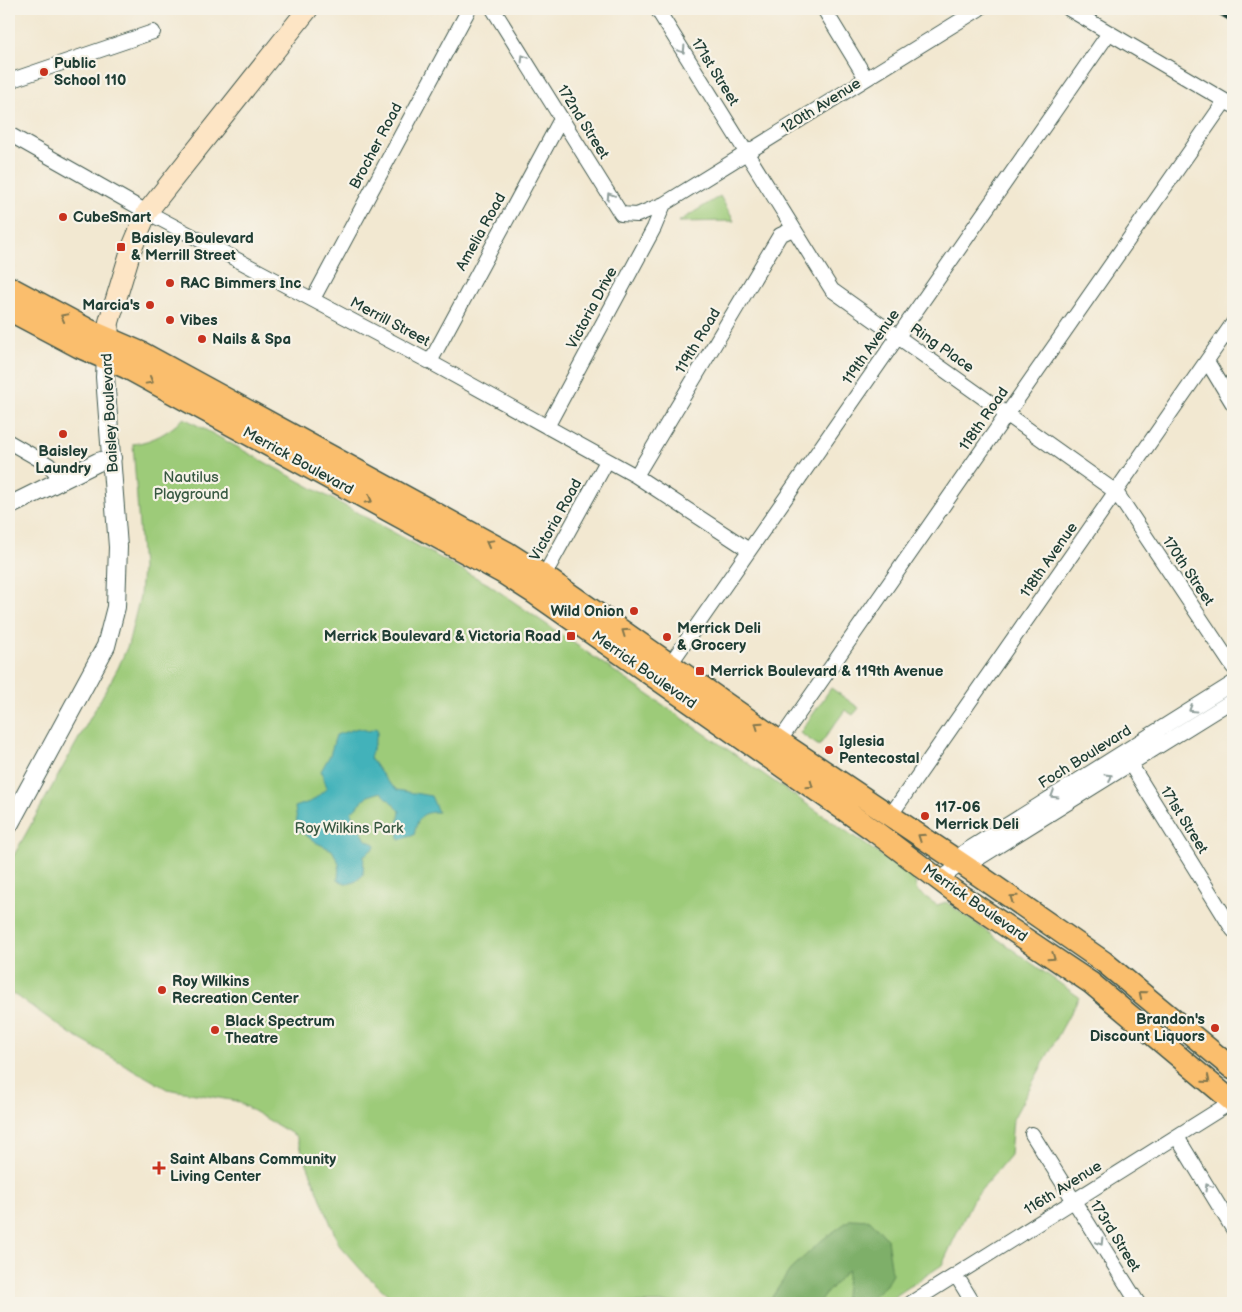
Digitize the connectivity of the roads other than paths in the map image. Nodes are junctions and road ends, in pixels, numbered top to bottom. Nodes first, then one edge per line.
1 (308, 9) edge
2 (469, 9) edge
3 (493, 9) edge
4 (657, 9) edge
5 (824, 9) edge
6 (978, 9) edge
7 (1069, 9) edge
8 (153, 32) dead end
9 (1109, 33) junction
10 (866, 78) junction
11 (9, 81) edge
12 (1229, 103) edge
13 (561, 119) junction
14 (9, 134) edge
15 (746, 153) junction
16 (664, 204) junction
17 (147, 212) junction
18 (793, 229) junction
19 (9, 287) edge
20 (312, 300) junction
21 (9, 310) edge
22 (1233, 323) edge
23 (897, 337) junction
24 (107, 348) junction
25 (430, 362) junction
26 (1207, 362) junction
27 (1233, 404) edge
28 (1007, 413) junction
29 (547, 427) junction
30 (9, 442) edge
31 (112, 458) junction
32 (607, 461) junction
33 (636, 476) junction
34 (62, 480) junction
35 (1116, 492) junction
36 (9, 506) edge
37 (749, 550) junction
38 (539, 585) junction
39 (1233, 668) edge
40 (665, 672) junction
41 (1233, 683) edge
42 (1233, 700) edge
43 (775, 749) junction
44 (1123, 752) junction
45 (1130, 764) junction
46 (890, 816) junction
47 (9, 825) edge
48 (962, 864) junction
49 (939, 880) junction
50 (1233, 930) edge
51 (1233, 1070) edge
52 (1233, 1101) edge
53 (1032, 1134) dead end
54 (1177, 1137) junction
55 (1074, 1201) junction
56 (1233, 1229) edge
57 (956, 1275) junction
58 (911, 1303) edge
59 (974, 1303) edge
60 (1138, 1303) edge

1 - 17 main road, Baisley Boulevard
2 - 20 street, Brocher Road
13 -> 3 street, 172nd Street
4 -> 15 street, 171st Street
5 - 10 street
6 - 10 street, 120th Avenue
7 - 9 street
8 - 11 street
9 - 12 street
9 - 23 street, 119th Avenue
10 - 15 street, 120th Avenue
12 - 28 street, 118th Road
16 -> 13 street, 172nd Street
13 - 25 street, Amelia Road
14 - 17 street, Merrill Street
15 - 16 street, 120th Avenue
15 - 18 street, Ring Place
16 - 29 street, Victoria Drive
17 - 20 street, Merrill Street
17 - 24 main road, Baisley Boulevard
18 - 23 street, Ring Place
18 - 33 street, 119th Road
24 -> 19 main road, Merrick Boulevard
20 - 25 street, Merrill Street
21 - 24 main road, Merrick Boulevard
22 - 26 street, 118th Avenue
23 - 28 street, Ring Place
23 - 37 street, 119th Avenue
24 - 31 street, Baisley Boulevard
24 - 38 main road, Merrick Boulevard
25 - 29 street, Merrill Street
26 - 27 street
26 - 35 street, 118th Avenue
28 - 35 street, Ring Place
28 - 43 street, 118th Road
29 - 32 street, Merrill Street
30 - 34 street
31 - 34 street
31 - 47 street, Baisley Boulevard
32 - 33 street, Merrill Street
32 - 38 street, Victoria Road
33 - 37 street, Merrill Street
34 - 36 street
35 - 39 street, 170th Street
35 - 46 street, 118th Avenue
37 - 40 street, 119th Avenue
38 - 40 main road, Merrick Boulevard
40 - 43 main road, Merrick Boulevard
41 -> 44 street, Foch Boulevard
42 - 45 street, Foch Boulevard
43 - 46 main road, Merrick Boulevard
43 -> 49 main road, Merrick Boulevard
44 - 45 street, 171st Street
44 -> 48 street, Foch Boulevard
48 -> 45 street, Foch Boulevard
45 - 50 street, 171st Street
48 -> 46 main road, Merrick Boulevard
48 - 49 street, Foch Boulevard
51 -> 48 main road, Merrick Boulevard
49 -> 52 main road, Merrick Boulevard
52 - 54 street, 116th Avenue
53 - 55 street, 173rd Street
54 - 55 street, 116th Avenue
56 -> 54 street
55 - 57 street, 116th Avenue
55 -> 60 street, 173rd Street
57 - 58 street, 116th Avenue
57 - 59 street

